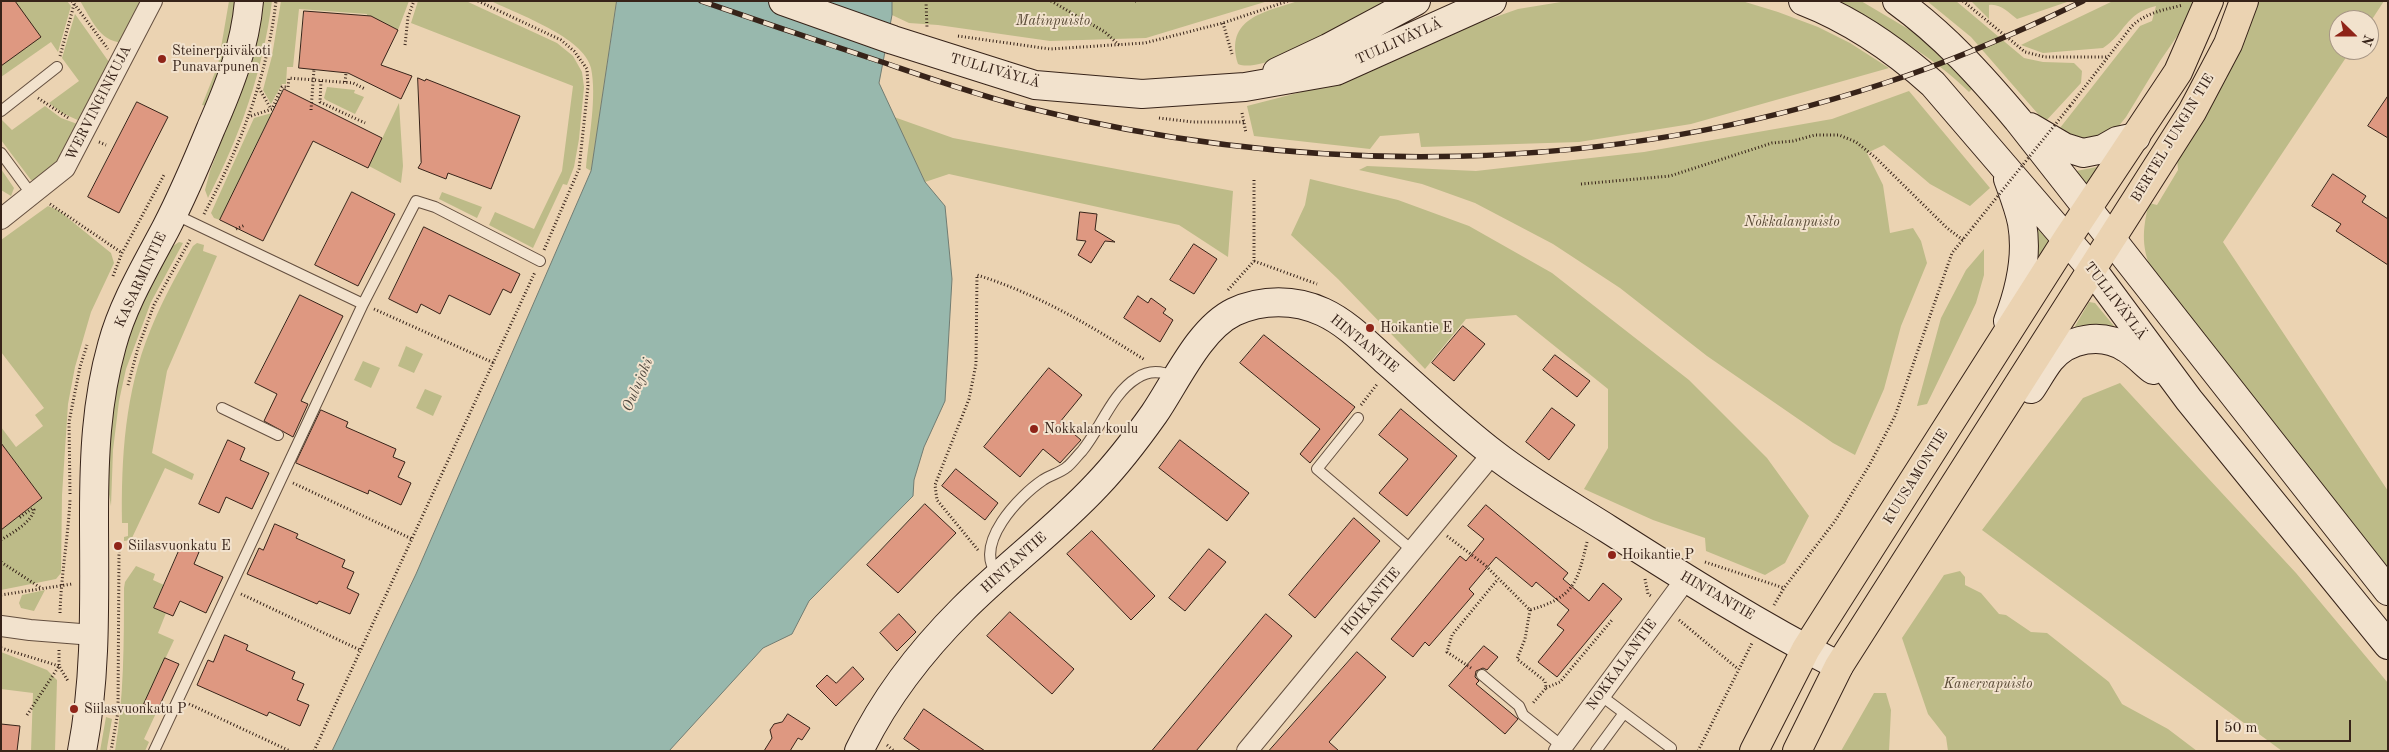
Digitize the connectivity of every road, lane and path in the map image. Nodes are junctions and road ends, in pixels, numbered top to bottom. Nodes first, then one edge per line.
1 (152, 1) edge
2 (248, 1) edge
3 (276, 1) edge
4 (414, 1) edge
5 (478, 1) edge
6 (783, 1) edge
7 (926, 1) edge
8 (1051, 1) edge
9 (1288, 1) edge
10 (1416, 1) edge
11 (1492, 1) edge
12 (1802, 1) edge
13 (1897, 1) edge
14 (1963, 1) edge
15 (2244, 1) edge
16 (74, 2) edge
17 (2200, 2) edge
18 (1223, 23) junction
19 (920, 30) dead end
20 (956, 35) dead end
21 (1119, 44) junction
22 (405, 45) dead end
23 (1232, 54) dead end
24 (122, 57) junction
25 (2107, 57) junction
26 (56, 67) joint
27 (314, 69) dead end
28 (346, 73) dead end
29 (313, 80) junction
30 (321, 81) junction
31 (345, 83) junction
32 (259, 88) junction
33 (365, 89) dead end
34 (27, 91) junction
35 (1244, 100) junction
36 (272, 109) junction
37 (311, 110) dead end
38 (1, 111) edge
39 (250, 116) junction
40 (1159, 118) dead end
41 (2018, 120) junction
42 (1244, 122) junction
43 (365, 123) dead end
44 (87, 126) junction
45 (1246, 133) dead end
46 (2136, 137) junction
47 (1, 153) edge
48 (2006, 170) junction
49 (1581, 184) dead end
50 (32, 195) junction
51 (2088, 208) junction
52 (173, 214) junction
53 (1, 219) edge
54 (199, 225) junction
55 (2067, 239) junction
56 (2111, 239) junction
57 (1963, 240) junction
58 (122, 253) dead end
59 (540, 261) junction
60 (1254, 261) dead end
61 (2092, 269) junction
62 (1322, 286) dead end
63 (363, 304) junction
64 (2000, 344) junction
65 (494, 363) junction
66 (1172, 376) junction
67 (1382, 378) dead end
68 (126, 390) dead end
69 (2189, 400) junction
70 (222, 408) dead end
71 (1358, 418) joint
72 (278, 435) dead end
73 (1493, 453) junction
74 (282, 478) junction
75 (1938, 508) junction
76 (18, 517) dead end
77 (1433, 526) junction
78 (412, 539) junction
79 (1, 540) edge
80 (1596, 544) dead end
81 (118, 546) dead end
82 (1414, 551) junction
83 (1, 562) edge
84 (1693, 570) junction
85 (995, 572) junction
86 (1644, 578) dead end
87 (1498, 579) junction
88 (60, 585) dead end
89 (42, 588) junction
90 (1784, 588) junction
91 (230, 589) junction
92 (2388, 591) edge
93 (1, 595) edge
94 (1665, 608) junction
95 (1530, 610) junction
96 (1612, 620) dead end
97 (1763, 623) junction
98 (1, 626) edge
99 (93, 635) junction
100 (2388, 645) edge
101 (1, 648) edge
102 (1806, 649) junction
103 (360, 650) junction
104 (1839, 666) junction
105 (1738, 669) junction
106 (1482, 676) joint
107 (1546, 688) junction
108 (1600, 695) junction
109 (179, 699) junction
110 (1624, 713) junction
111 (28, 715) dead end
112 (1523, 715) junction
113 (1560, 749) edge
114 (82, 751) edge
115 (111, 751) edge
116 (154, 751) edge
117 (290, 751) edge
118 (314, 751) edge
119 (859, 751) edge
120 (1247, 751) edge
121 (1596, 751) edge
122 (1670, 751) edge
123 (1698, 751) edge
124 (1754, 751) edge
125 (1796, 751) edge

1 - 24 street, WERVINGINKUJA
2 - 52 main road, KASARMINTIE
3 - 32 path
4 - 22 path
5 - 59 path
6 - 35 main road, TULLIVÄYLÄ
7 - 19 path
8 - 21 path
9 - 18 path
10 - 35 main road, TULLIVÄYLÄ
11 - 35 main road, TULLIVÄYLÄ
12 - 48 main road, TULLIVÄYLÄ
13 - 41 main road
14 - 25 path
15 - 56 highway, BERTEL JUNGIN TIE
16 - 24 path
16 - 26 path
17 - 25 path
17 - 46 highway
18 - 21 path
18 - 23 path
20 - 21 path
24 - 44 street, WERVINGINKUJA
25 - 57 path, bridge
26 - 34 lane
27 - 29 path
28 - 31 path
29 - 30 path
29 - 36 path
29 - 37 path
30 - 31 path
30 - 43 path
31 - 33 path
32 - 36 path
32 - 39 path
34 - 38 lane
34 - 44 path
35 - 42 path
36 - 39 path
39 - 54 path
40 - 42 path
41 - 46 main road
41 - 51 main road
42 - 45 path
44 - 50 street, WERVINGINKUJA
46 - 51 highway
47 - 50 lane
48 - 55 main road, TULLIVÄYLÄ
48 - 64 main road
49 - 57 path
50 - 53 street, WERVINGINKUJA
50 - 58 path
51 - 55 highway, KUUSAMONTIE
51 - 56 main road
52 - 54 lane
52 - 99 main road, KASARMINTIE
54 - 63 lane
54 - 68 path
55 - 61 main road, TULLIVÄYLÄ
55 - 64 highway, KUUSAMONTIE
56 - 61 highway, BERTEL JUNGIN TIE
56 - 92 main road
57 - 90 path
59 - 63 lane
59 - 65 path
60 - 62 path
61 - 69 main road, TULLIVÄYLÄ
61 - 75 highway
63 - 65 path
63 - 74 lane
64 - 102 highway, KUUSAMONTIE
65 - 78 path
66 - 73 main road, HINTANTIE
66 - 85 main road, HINTANTIE
66 - 85 lane
66 - 85 path
67 - 71 path
69 - 75 main road
69 - 100 main road, TULLIVÄYLÄ
70 - 72 lane
71 - 82 lane
73 - 77 street, HOIKANTIE
73 - 84 main road, HINTANTIE
74 - 78 path
74 - 91 lane
75 - 104 highway
76 - 79 path
77 - 82 street, HOIKANTIE
77 - 87 path
78 - 103 path
80 - 95 path
81 - 115 path
82 - 120 street, HOIKANTIE
83 - 89 path
84 - 90 path
84 - 94 street, NOKKALANTIE
84 - 97 main road, HINTANTIE
85 - 119 main road, HINTANTIE
86 - 94 path
87 - 95 path
87 - 106 path
88 - 89 path
89 - 93 path
90 - 97 path
91 - 103 path
91 - 109 lane
94 - 105 path
94 - 108 street, NOKKALANTIE
95 - 107 path
96 - 107 path
97 - 102 main road, HINTANTIE
97 - 105 path
98 - 99 street
99 - 114 main road, KASARMINTIE
101 - 111 path
102 - 104 main road, HINTANTIE
102 - 124 highway, KUUSAMONTIE
103 - 118 path
104 - 125 highway
105 - 123 path
106 - 112 lane
107 - 112 path
108 - 110 lane
108 - 113 street, NOKKALANTIE
109 - 116 lane
109 - 117 path
110 - 121 lane
110 - 122 lane
112 - 113 lane

